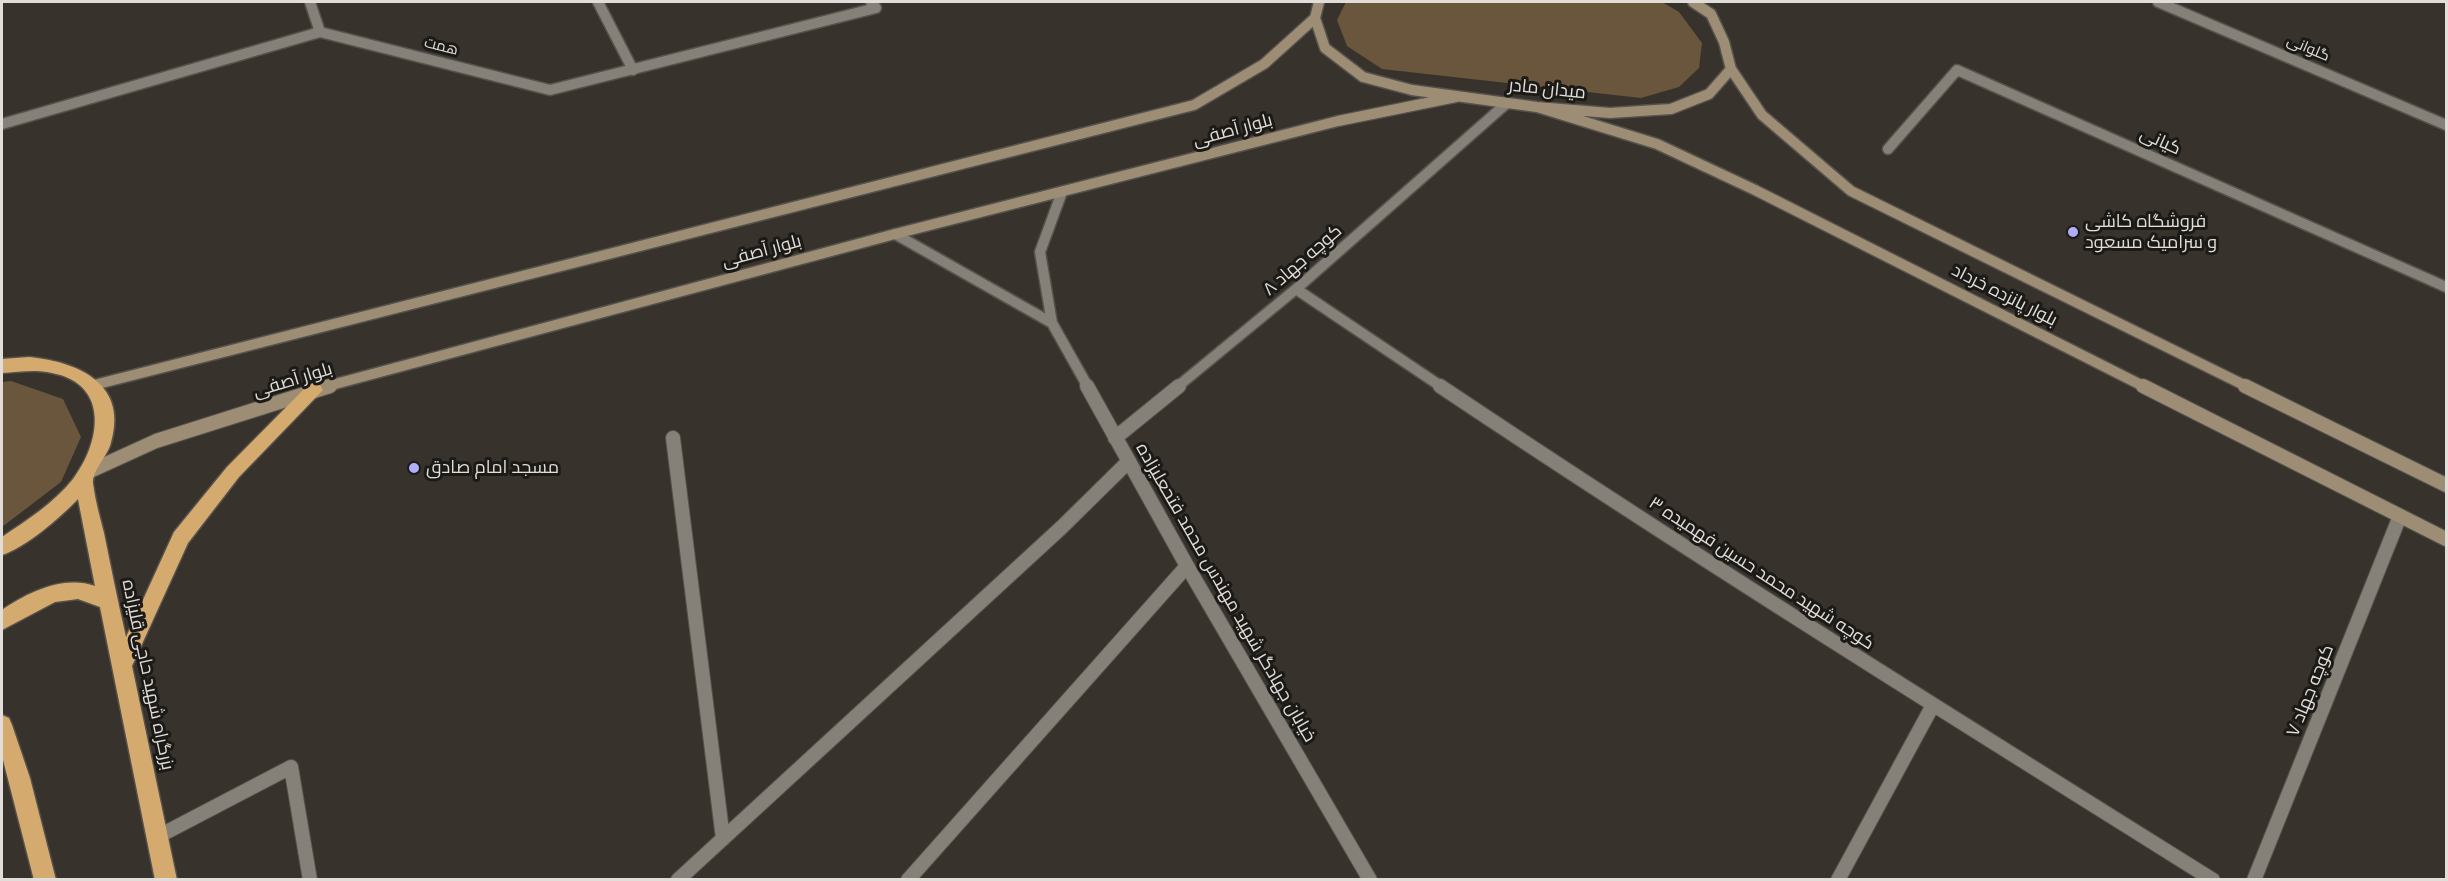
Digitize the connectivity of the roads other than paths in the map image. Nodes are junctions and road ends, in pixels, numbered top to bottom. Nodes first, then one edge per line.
1 (310, 2) edge
2 (598, 2) edge
3 (1319, 2) edge
4 (1692, 2) edge
5 (1713, 2) edge
6 (2158, 2) edge
7 (874, 5) edge
8 (1711, 14) junction
9 (1315, 18) junction
10 (320, 32) junction
11 (1731, 69) junction
12 (633, 70) junction
13 (1455, 97) junction
14 (1508, 103) junction
15 (1537, 107) junction
16 (2, 124) edge
17 (2446, 125) edge
18 (1888, 149) dead end
19 (1062, 192) junction
20 (895, 234) junction
21 (2446, 287) edge
22 (1296, 289) junction
23 (1052, 323) junction
24 (6, 361) edge
25 (94, 385) junction
26 (314, 390) junction
27 (673, 438) dead end
28 (1115, 438) junction
29 (1129, 461) junction
30 (85, 476) junction
31 (2446, 485) edge
32 (2400, 516) junction
33 (2446, 539) edge
34 (2, 548) edge
35 (1187, 566) junction
36 (109, 602) junction
37 (2, 621) edge
38 (122, 666) junction
39 (1933, 705) junction
40 (2, 724) edge
41 (10, 774) edge
42 (157, 837) junction
43 (723, 839) junction
44 (45, 879) edge
45 (166, 879) edge
46 (310, 879) edge
47 (678, 879) edge
48 (908, 879) edge
49 (1371, 879) edge
50 (1838, 879) edge
51 (2213, 879) edge
52 (2254, 879) edge

1 - 10 street
2 - 12 street
3 - 9 main road
4 - 8 main road
5 - 8 main road
6 - 17 street, گلوانی
7 - 12 street, همت
8 - 11 main road
9 - 13 main road, میدان مادر
9 - 25 main road, بلوار آصفی
10 - 12 street, همت
10 - 16 street
11 - 15 main road, میدان مادر
11 - 31 main road, بلوار پانزده خرداد
13 - 14 main road, میدان مادر
13 - 19 main road, بلوار آصفی
14 - 15 main road, میدان مادر
14 - 22 street, کوچه جهاد ۸
15 - 32 main road, بلوار پانزده خرداد
18 - 21 street, کیانی
19 - 20 main road, بلوار آصفی
19 - 23 street, خیابان جهادگر شهید مهندس محمد فتحعلیزاده
20 - 23 street
20 - 26 main road, بلوار آصفی
22 - 28 street, کوچه جهاد ۸
22 - 39 street, کوچه شهید محمد حسین فهمیده ۳
23 - 28 street, خیابان جهادگر شهید مهندس محمد فتحعلیزاده
24 - 25 highway
25 - 30 highway
26 - 30 main road, بلوار آصفی
26 - 38 highway
27 - 43 street
28 - 29 street, خیابان جهادگر شهید مهندس محمد فتحعلیزاده
29 - 35 street, خیابان جهادگر شهید مهندس محمد فتحعلیزاده
29 - 43 street
30 - 34 highway
30 - 36 highway, بزرگراه شهید حاجی قلیزاده
32 - 33 main road, بلوار پانزده خرداد
32 - 52 street, کوچه جهاد ۷
35 - 48 street
35 - 49 street, خیابان جهادگر شهید مهندس محمد فتحعلیزاده
36 - 37 highway
36 - 38 highway, بزرگراه شهید حاجی قلیزاده
38 - 42 highway, بزرگراه شهید حاجی قلیزاده
39 - 50 street
39 - 51 street, کوچه شهید محمد حسین فهمیده ۳
40 - 41 highway
41 - 44 highway
42 - 45 highway, بزرگراه شهید حاجی قلیزاده
42 - 46 street
43 - 47 street

